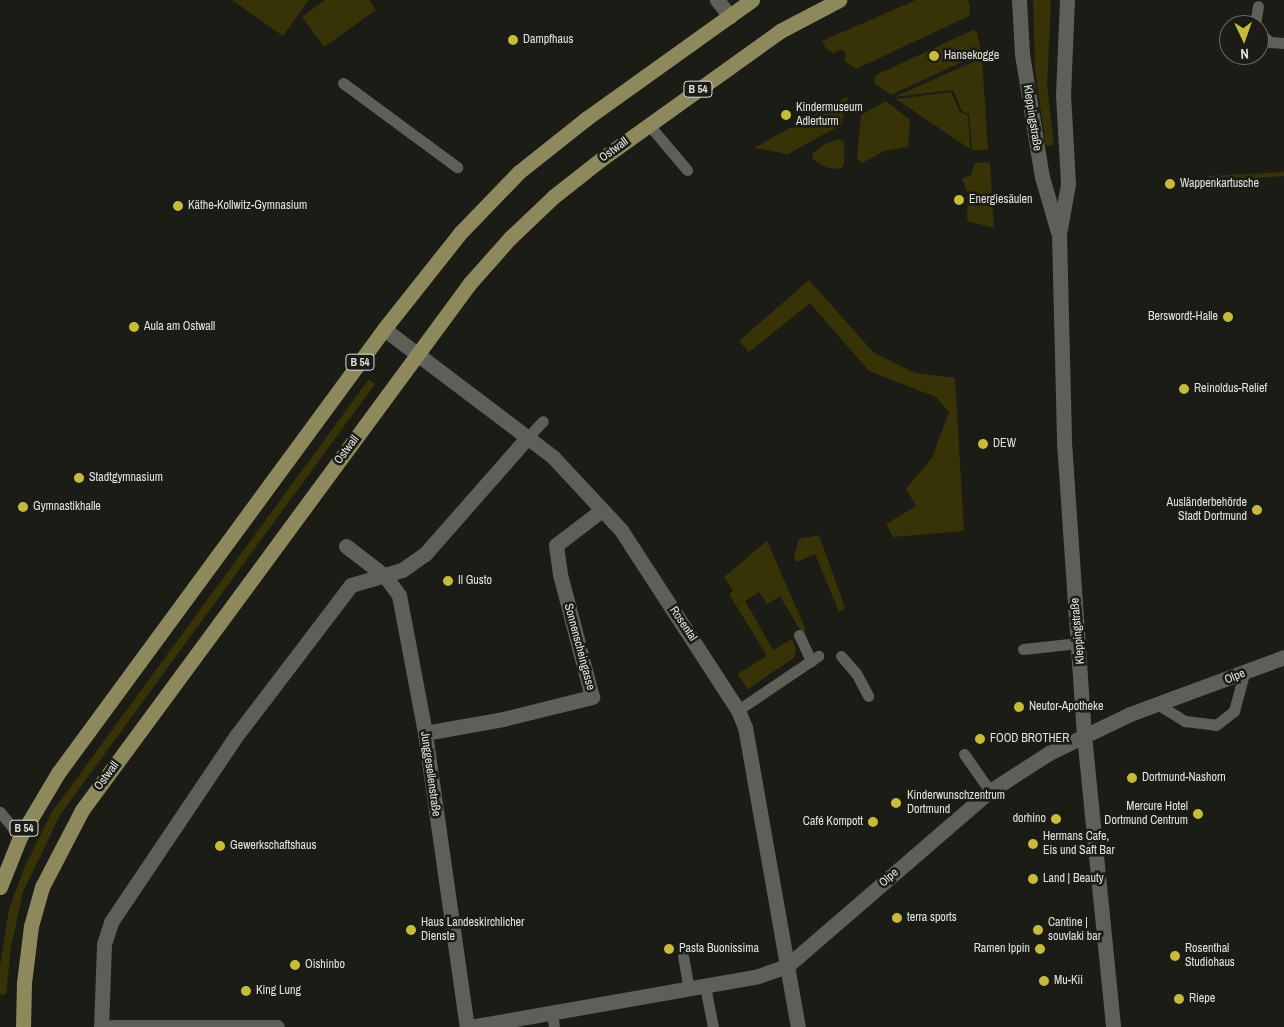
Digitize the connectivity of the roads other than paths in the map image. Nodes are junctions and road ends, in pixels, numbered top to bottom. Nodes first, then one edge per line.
1 (717, 0) edge
2 (752, 0) edge
3 (839, 0) edge
4 (1019, 0) edge
5 (1067, 0) edge
6 (1258, 6) dead end
7 (1257, 15) edge
8 (730, 16) junction
9 (1269, 41) edge
10 (1284, 43) edge
11 (343, 83) dead end
12 (649, 124) junction
13 (458, 167) dead end
14 (687, 170) dead end
15 (1059, 234) junction
16 (384, 329) junction
17 (418, 354) junction
18 (543, 421) dead end
19 (526, 438) junction
20 (602, 510) junction
21 (346, 546) dead end
22 (385, 576) junction
23 (799, 635) dead end
24 (1079, 643) junction
25 (1023, 649) dead end
26 (841, 656) dead end
27 (1284, 657) edge
28 (1244, 673) junction
29 (868, 696) dead end
30 (1159, 705) junction
31 (738, 710) junction
32 (425, 733) junction
33 (1084, 735) junction
34 (964, 754) dead end
35 (990, 791) junction
36 (0, 812) edge
37 (20, 837) junction
38 (0, 886) edge
39 (684, 956) dead end
40 (787, 966) junction
41 (705, 986) junction
42 (689, 988) junction
43 (553, 1020) edge
44 (23, 1027) edge
45 (101, 1027) edge
46 (112, 1027) edge
47 (277, 1027) edge
48 (468, 1027) edge
49 (713, 1027) edge
50 (798, 1027) edge
51 (1113, 1027) edge

1 - 8 street
2 - 8 main road, B 54
3 - 12 main road, Ostwall / B 54
4 - 15 street, Kleppingstraße
5 - 15 street, Kleppingstraße
6 - 7 lane
8 - 16 main road, B 54
9 - 10 lane
11 - 13 lane
12 - 14 lane
12 - 17 main road, Ostwall / B 54
15 - 24 street, Kleppingstraße
16 - 17 street, Rosental
16 - 37 main road, B 54
17 - 19 street, Rosental
17 - 44 main road, Ostwall / B 54
18 - 19 lane
19 - 20 street, Rosental
19 - 22 street
20 - 31 street, Rosental
20 - 32 street, Sonnenscheingasse
21 - 22 street, Junggesellenstraße
22 - 32 street, Junggesellenstraße
22 - 45 street
23 - 31 lane
24 - 25 lane
24 - 33 street, Kleppingstraße
26 - 29 lane
27 - 28 street, Olpe
28 - 30 street, Olpe
28 - 30 lane
30 - 33 street, Olpe
31 - 40 street, Rosental
32 - 48 street, Junggesellenstraße
33 - 35 street, Olpe
33 - 51 street, Kleppingstraße
34 - 35 lane
35 - 40 street, Olpe
36 - 37 lane
37 - 38 main road, B 54
39 - 42 lane
40 - 41 street, Olpe
40 - 50 street, Rosental
41 - 42 street, Olpe
41 - 49 lane
42 - 43 street, Olpe
43 - 48 street, Olpe
46 - 47 street

